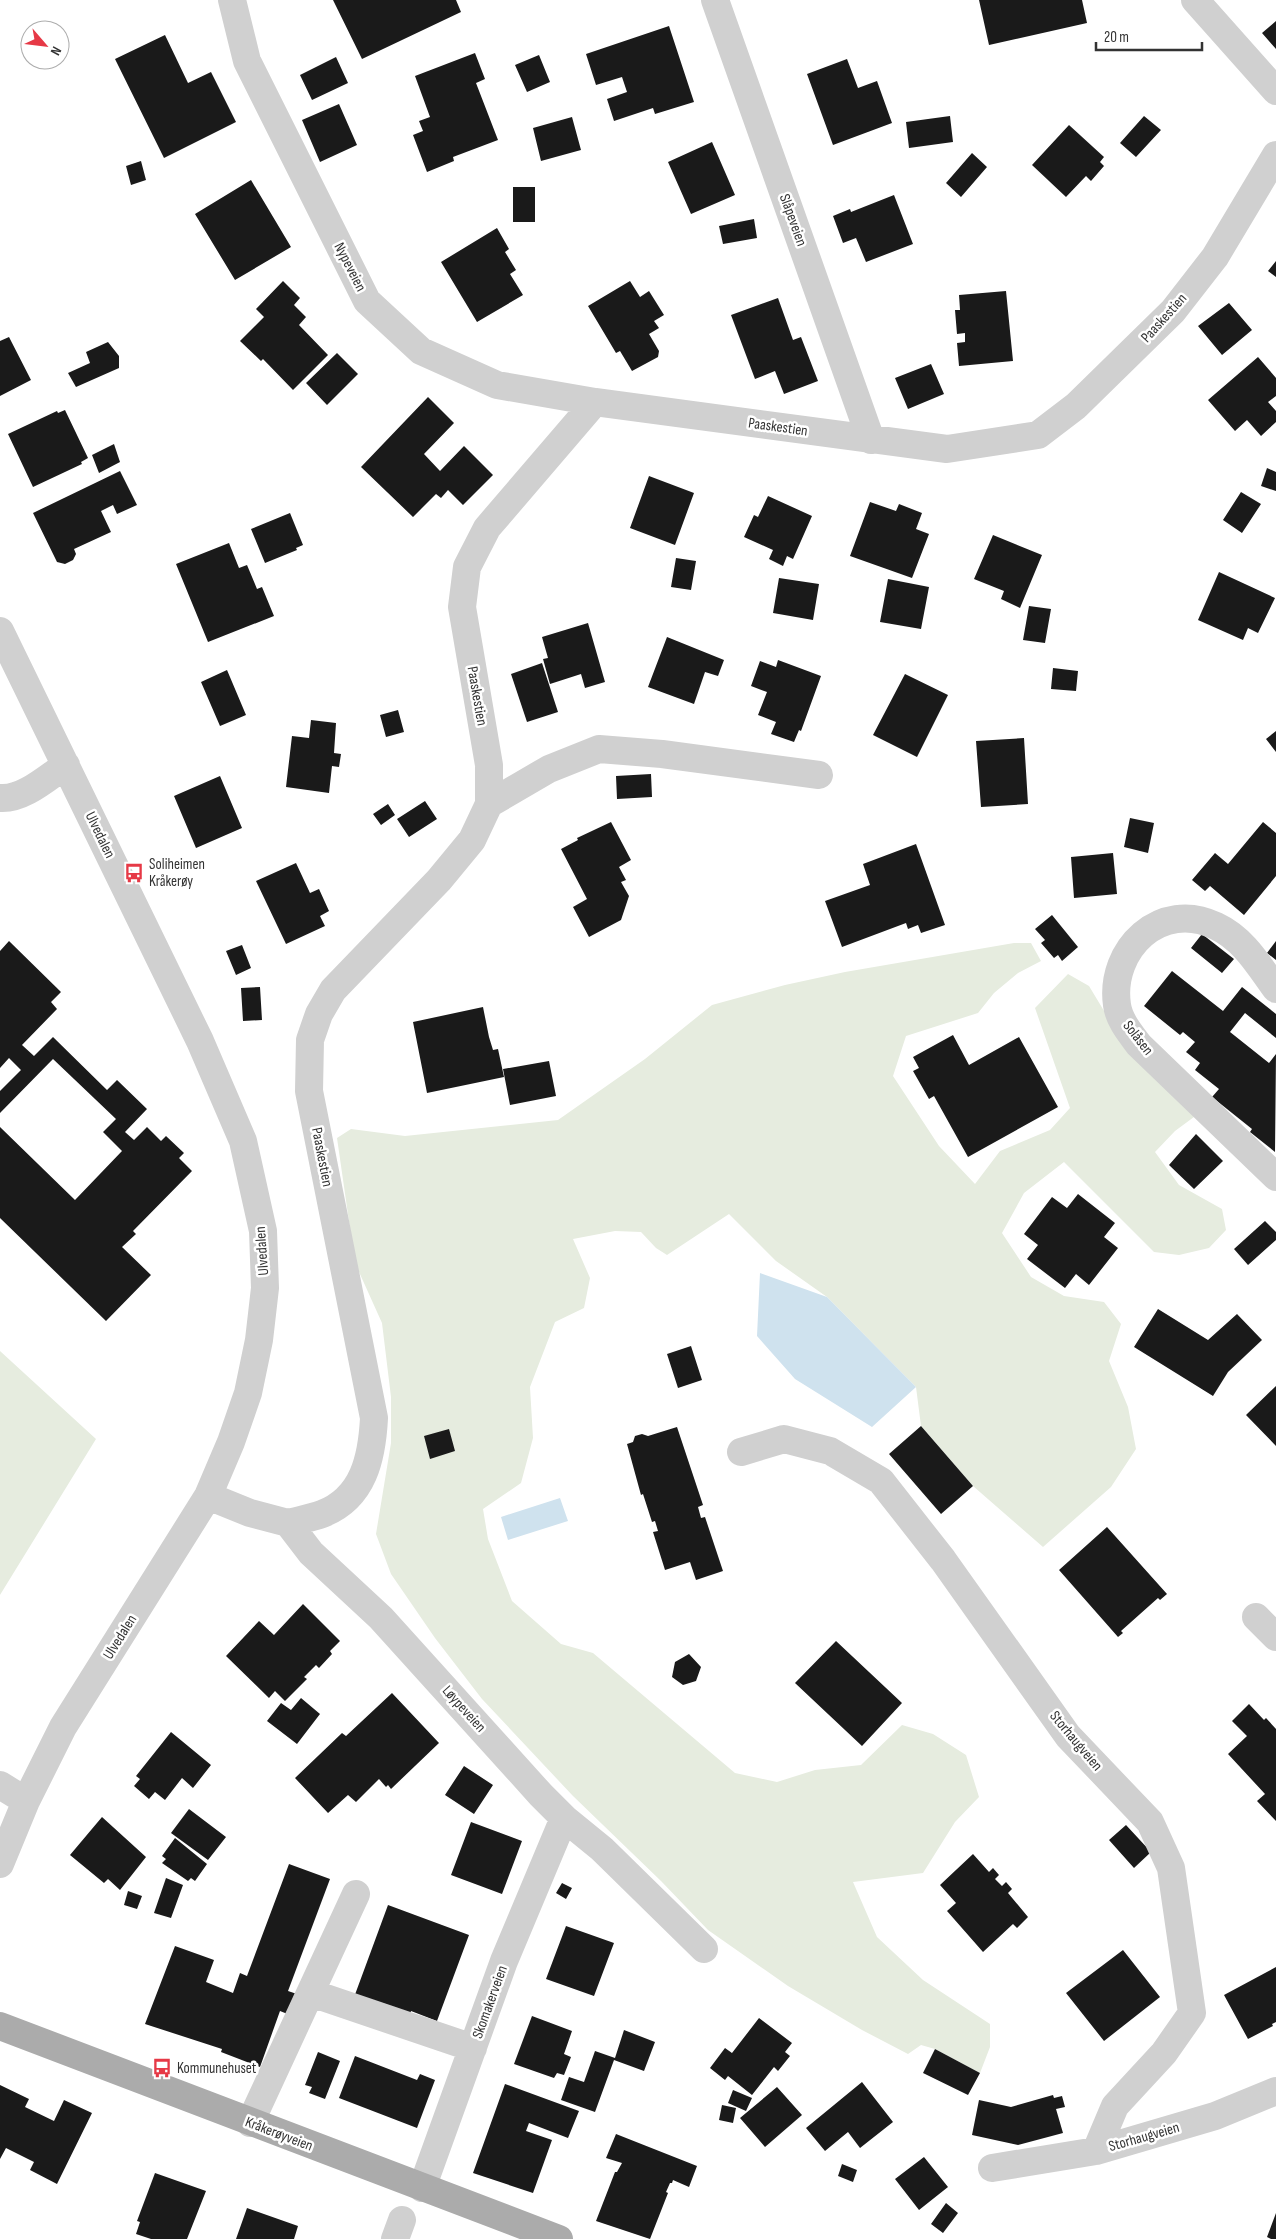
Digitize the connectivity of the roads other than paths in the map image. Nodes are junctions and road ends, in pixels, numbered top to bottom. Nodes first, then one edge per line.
1 (232, 0) edge
2 (714, 0) edge
3 (1195, 0) edge
4 (1276, 92) edge
5 (1276, 155) edge
6 (595, 402) junction
7 (871, 440) junction
8 (0, 631) edge
9 (66, 765) junction
10 (819, 775) dead end
11 (0, 798) edge
12 (489, 804) junction
13 (1276, 989) edge
14 (1276, 1177) edge
15 (741, 1452) dead end
16 (208, 1496) junction
17 (288, 1523) junction
18 (1256, 1617) dead end
19 (1276, 1637) edge
20 (0, 1785) edge
21 (26, 1801) junction
22 (564, 1818) junction
23 (0, 1864) edge
24 (356, 1894) dead end
25 (704, 1949) dead end
26 (311, 1993) junction
27 (0, 2026) edge
28 (473, 2048) junction
29 (1276, 2091) edge
30 (250, 2123) junction
31 (1096, 2151) junction
32 (992, 2168) dead end
33 (422, 2188) junction
34 (559, 2239) edge

1 - 6 street, Nypeveien
2 - 7 street, Slåpeveien
3 - 4 street
5 - 7 street, Paaskestien
6 - 7 street, Paaskestien
6 - 12 street, Paaskestien
8 - 9 street, Ulvedalen
9 - 11 street
9 - 16 street, Ulvedalen
10 - 12 street
12 - 17 street, Paaskestien
13 - 14 street, Solåsen
15 - 31 street, Storhaugveien
16 - 17 street
16 - 21 street, Ulvedalen
17 - 22 street, Løypeveien
18 - 19 street
20 - 21 street
21 - 23 street, Ulvedalen
22 - 25 street, Løypeveien
22 - 28 street, Skomakerveien
24 - 26 street
26 - 28 street
26 - 30 street
27 - 30 main road, Kråkerøyveien
28 - 33 street, Skomakerveien
29 - 31 street, Storhaugveien
30 - 33 main road, Kråkerøyveien
31 - 32 street, Storhaugveien
33 - 34 main road, Kråkerøyveien

